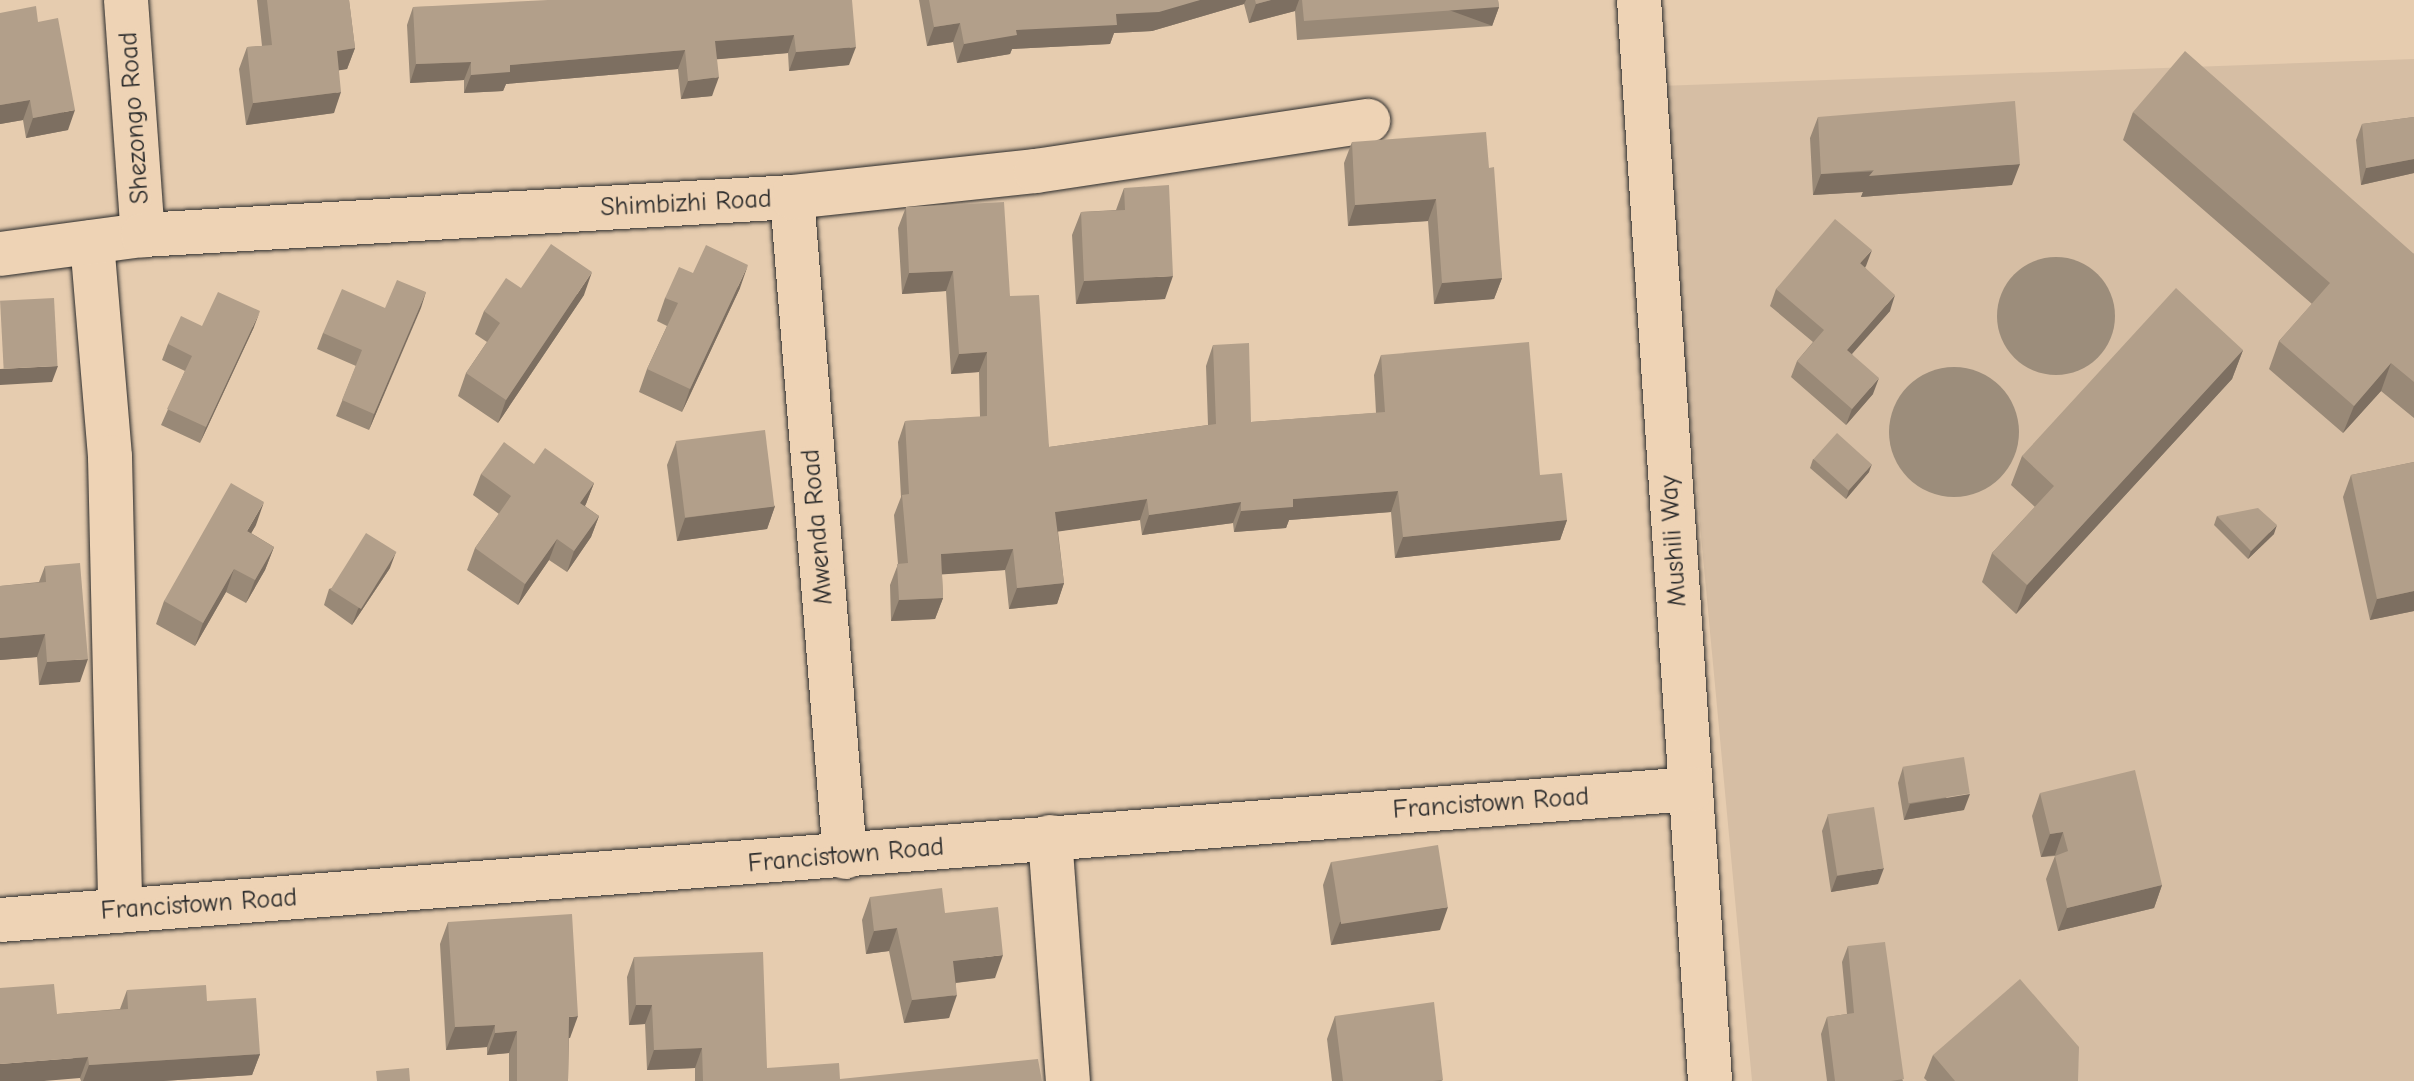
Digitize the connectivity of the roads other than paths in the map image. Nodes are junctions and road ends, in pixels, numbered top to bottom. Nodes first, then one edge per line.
1 (126, 0) edge
2 (1639, 0) edge
3 (1368, 121) dead end
4 (792, 197) junction
5 (143, 235) junction
6 (92, 242) junction
7 (0, 254) edge
8 (1691, 789) junction
9 (1050, 837) junction
10 (845, 857) junction
11 (120, 911) junction
12 (0, 920) edge
13 (1068, 1081) edge
14 (1710, 1081) edge

1 - 5 street, Shezongo Road
2 - 8 street, Mushili Way
3 - 4 street, Shimbizhi Road
4 - 5 street, Shimbizhi Road
4 - 10 street, Mwenda Road
5 - 6 street, Shimbizhi Road
6 - 7 street, Shimbizhi Road
6 - 11 street
8 - 9 street, Francistown Road
8 - 14 street, Mushili Way
9 - 10 street, Francistown Road
9 - 13 street
10 - 11 street, Francistown Road
11 - 12 street, Francistown Road

